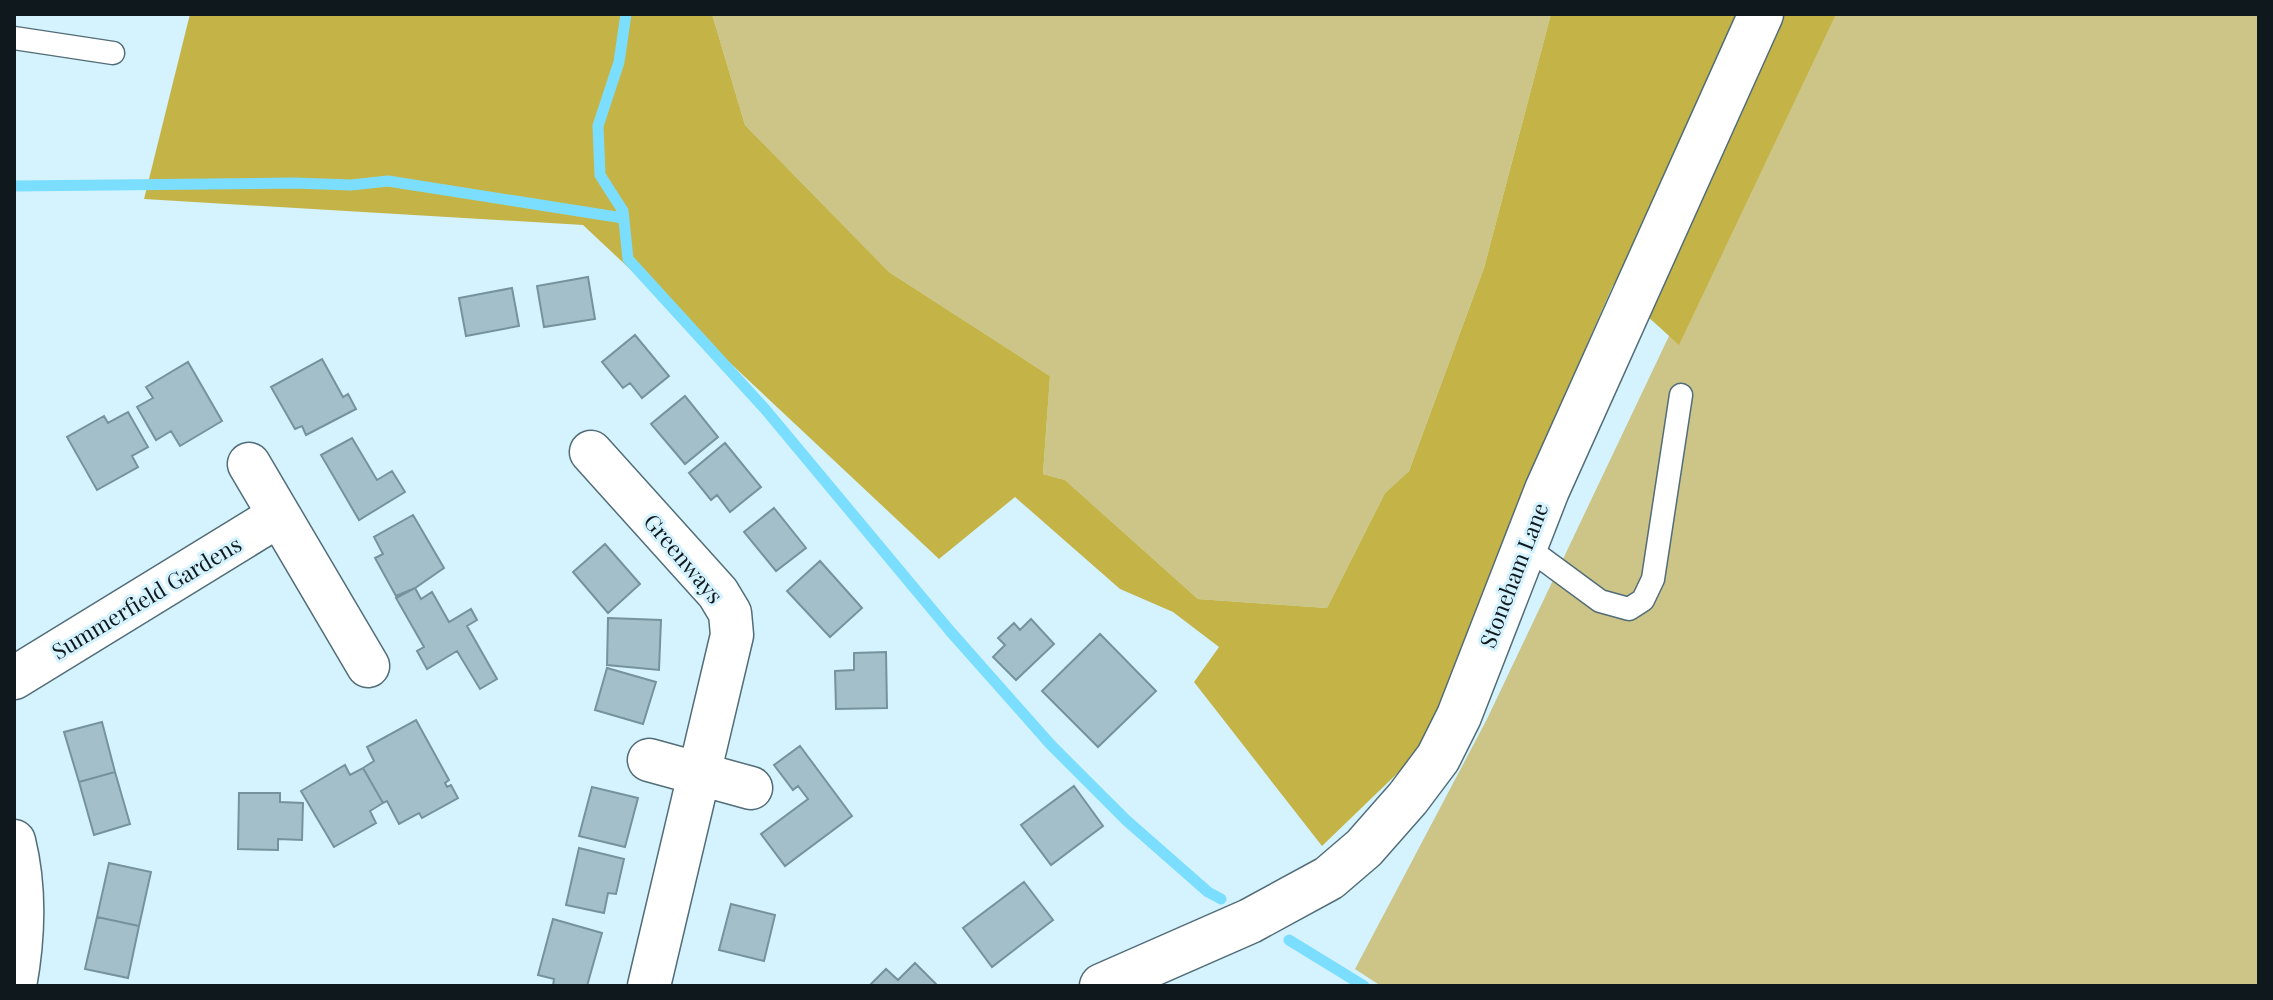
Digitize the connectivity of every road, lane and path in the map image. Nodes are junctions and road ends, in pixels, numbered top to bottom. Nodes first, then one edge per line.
1 (1761, 14) edge
2 (14, 38) edge
3 (113, 53) dead end
4 (1681, 395) dead end
5 (591, 452) dead end
6 (249, 464) dead end
7 (278, 516) junction
8 (1524, 545) junction
9 (368, 666) dead end
10 (14, 678) edge
11 (649, 760) dead end
12 (700, 775) junction
13 (751, 788) dead end
14 (14, 841) edge
15 (15, 986) edge
16 (649, 986) edge
17 (1102, 986) edge

1 - 8 street, Stoneham Lane
2 - 3 lane
4 - 8 lane
5 - 12 street, Greenways
6 - 7 street
7 - 9 street
7 - 10 street, Summerfield Gardens
8 - 17 street, Stoneham Lane
11 - 12 street
12 - 13 street
12 - 16 street, Greenways
14 - 15 street

